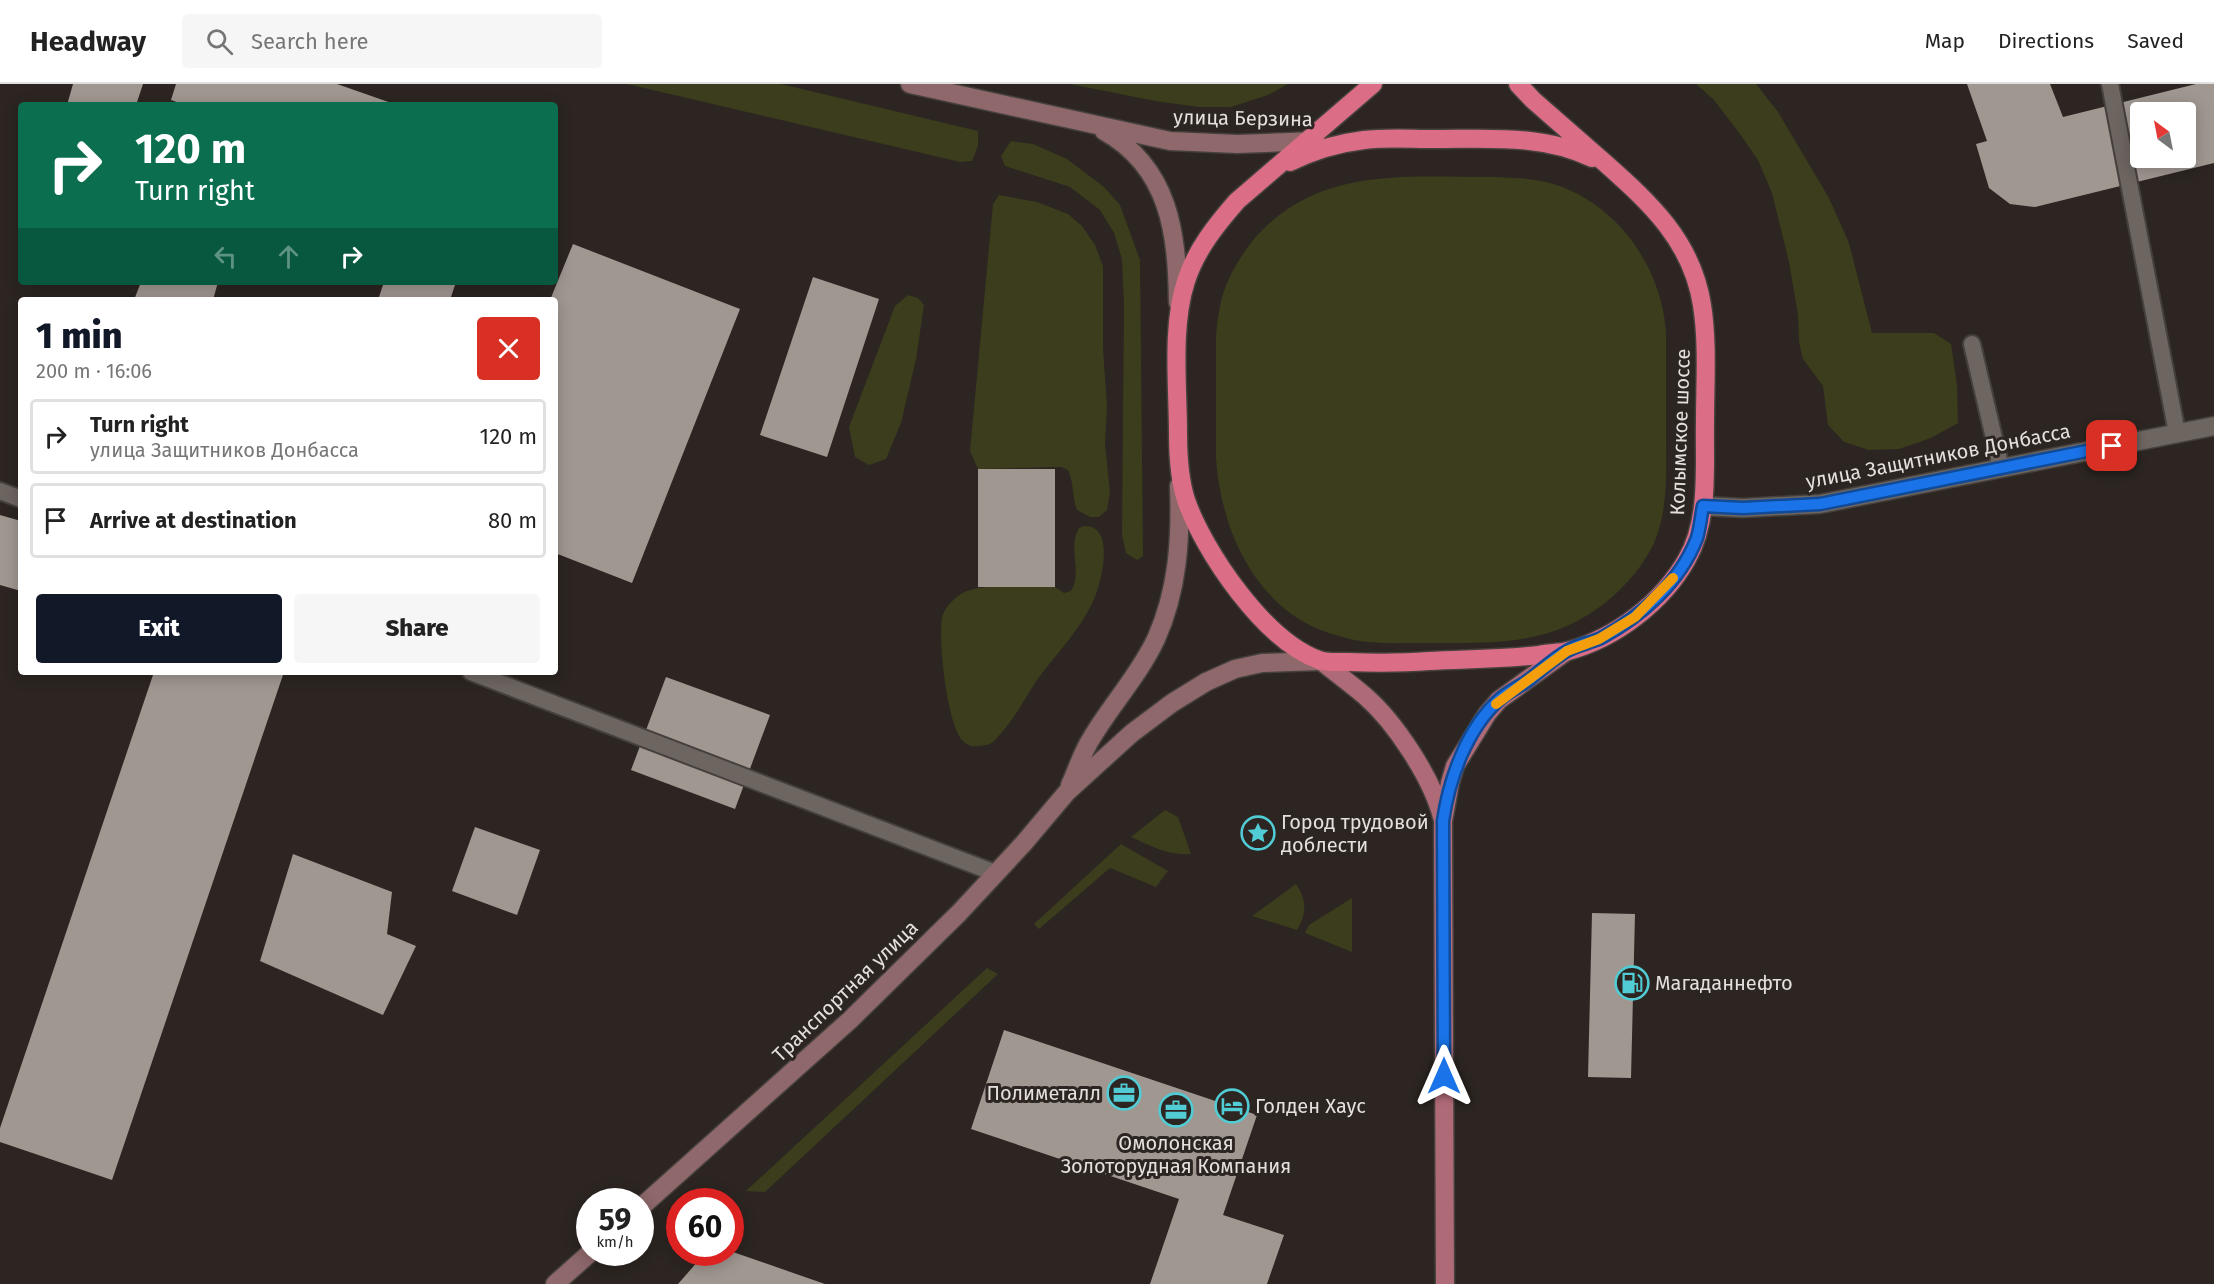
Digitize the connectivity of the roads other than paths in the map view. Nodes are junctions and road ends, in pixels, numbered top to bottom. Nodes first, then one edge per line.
1 (910, 84) edge
2 (1373, 84) edge
3 (1518, 84) edge
4 (2110, 84) edge
5 (1086, 123) junction
6 (1365, 140) junction
7 (1305, 142) junction
8 (1621, 177) junction
9 (1256, 184) junction
10 (1178, 330) junction
11 (1972, 344) dead end
12 (2214, 426) edge
13 (2177, 433) junction
14 (1178, 459) junction
15 (2001, 468) junction
16 (0, 491) edge
17 (18, 498) edge
18 (1703, 506) junction
19 (1567, 651) junction
20 (1321, 661) junction
21 (479, 675) edge
22 (1066, 792) junction
23 (1443, 821) junction
24 (995, 873) junction
25 (654, 1195) edge
26 (576, 1265) edge
27 (555, 1284) edge
28 (1445, 1284) edge

1 - 5 main road, улица Берзина
2 - 7 highway, Колымское шоссе
3 - 8 highway, Колымское шоссе
4 - 13 lane
5 - 7 main road, улица Берзина
5 - 10 main road, улица Берзина
6 - 7 main road, улица Берзина
6 - 8 highway, Колымское шоссе
6 - 9 highway, Колымское шоссе
7 - 9 highway, Колымское шоссе
8 - 18 highway, Колымское шоссе
9 - 10 highway, Колымское шоссе
10 - 14 highway, Колымское шоссе
11 - 15 lane
12 - 13 street, улица Защитников Донбасса
13 - 15 street, улица Защитников Донбасса
14 - 20 highway, Колымское шоссе
14 - 22 main road, Транспортная улица
15 - 18 street, улица Защитников Донбасса
16 - 17 lane
18 - 19 highway, Колымское шоссе
19 - 20 highway, Колымское шоссе
19 - 23 main road, Колымское шоссе
20 - 22 main road, Транспортная улица
20 - 23 main road, Колымское шоссе
21 - 24 lane
22 - 24 main road, Транспортная улица
23 - 28 main road, Колымское шоссе
24 - 25 main road, Транспортная улица
26 - 27 main road

